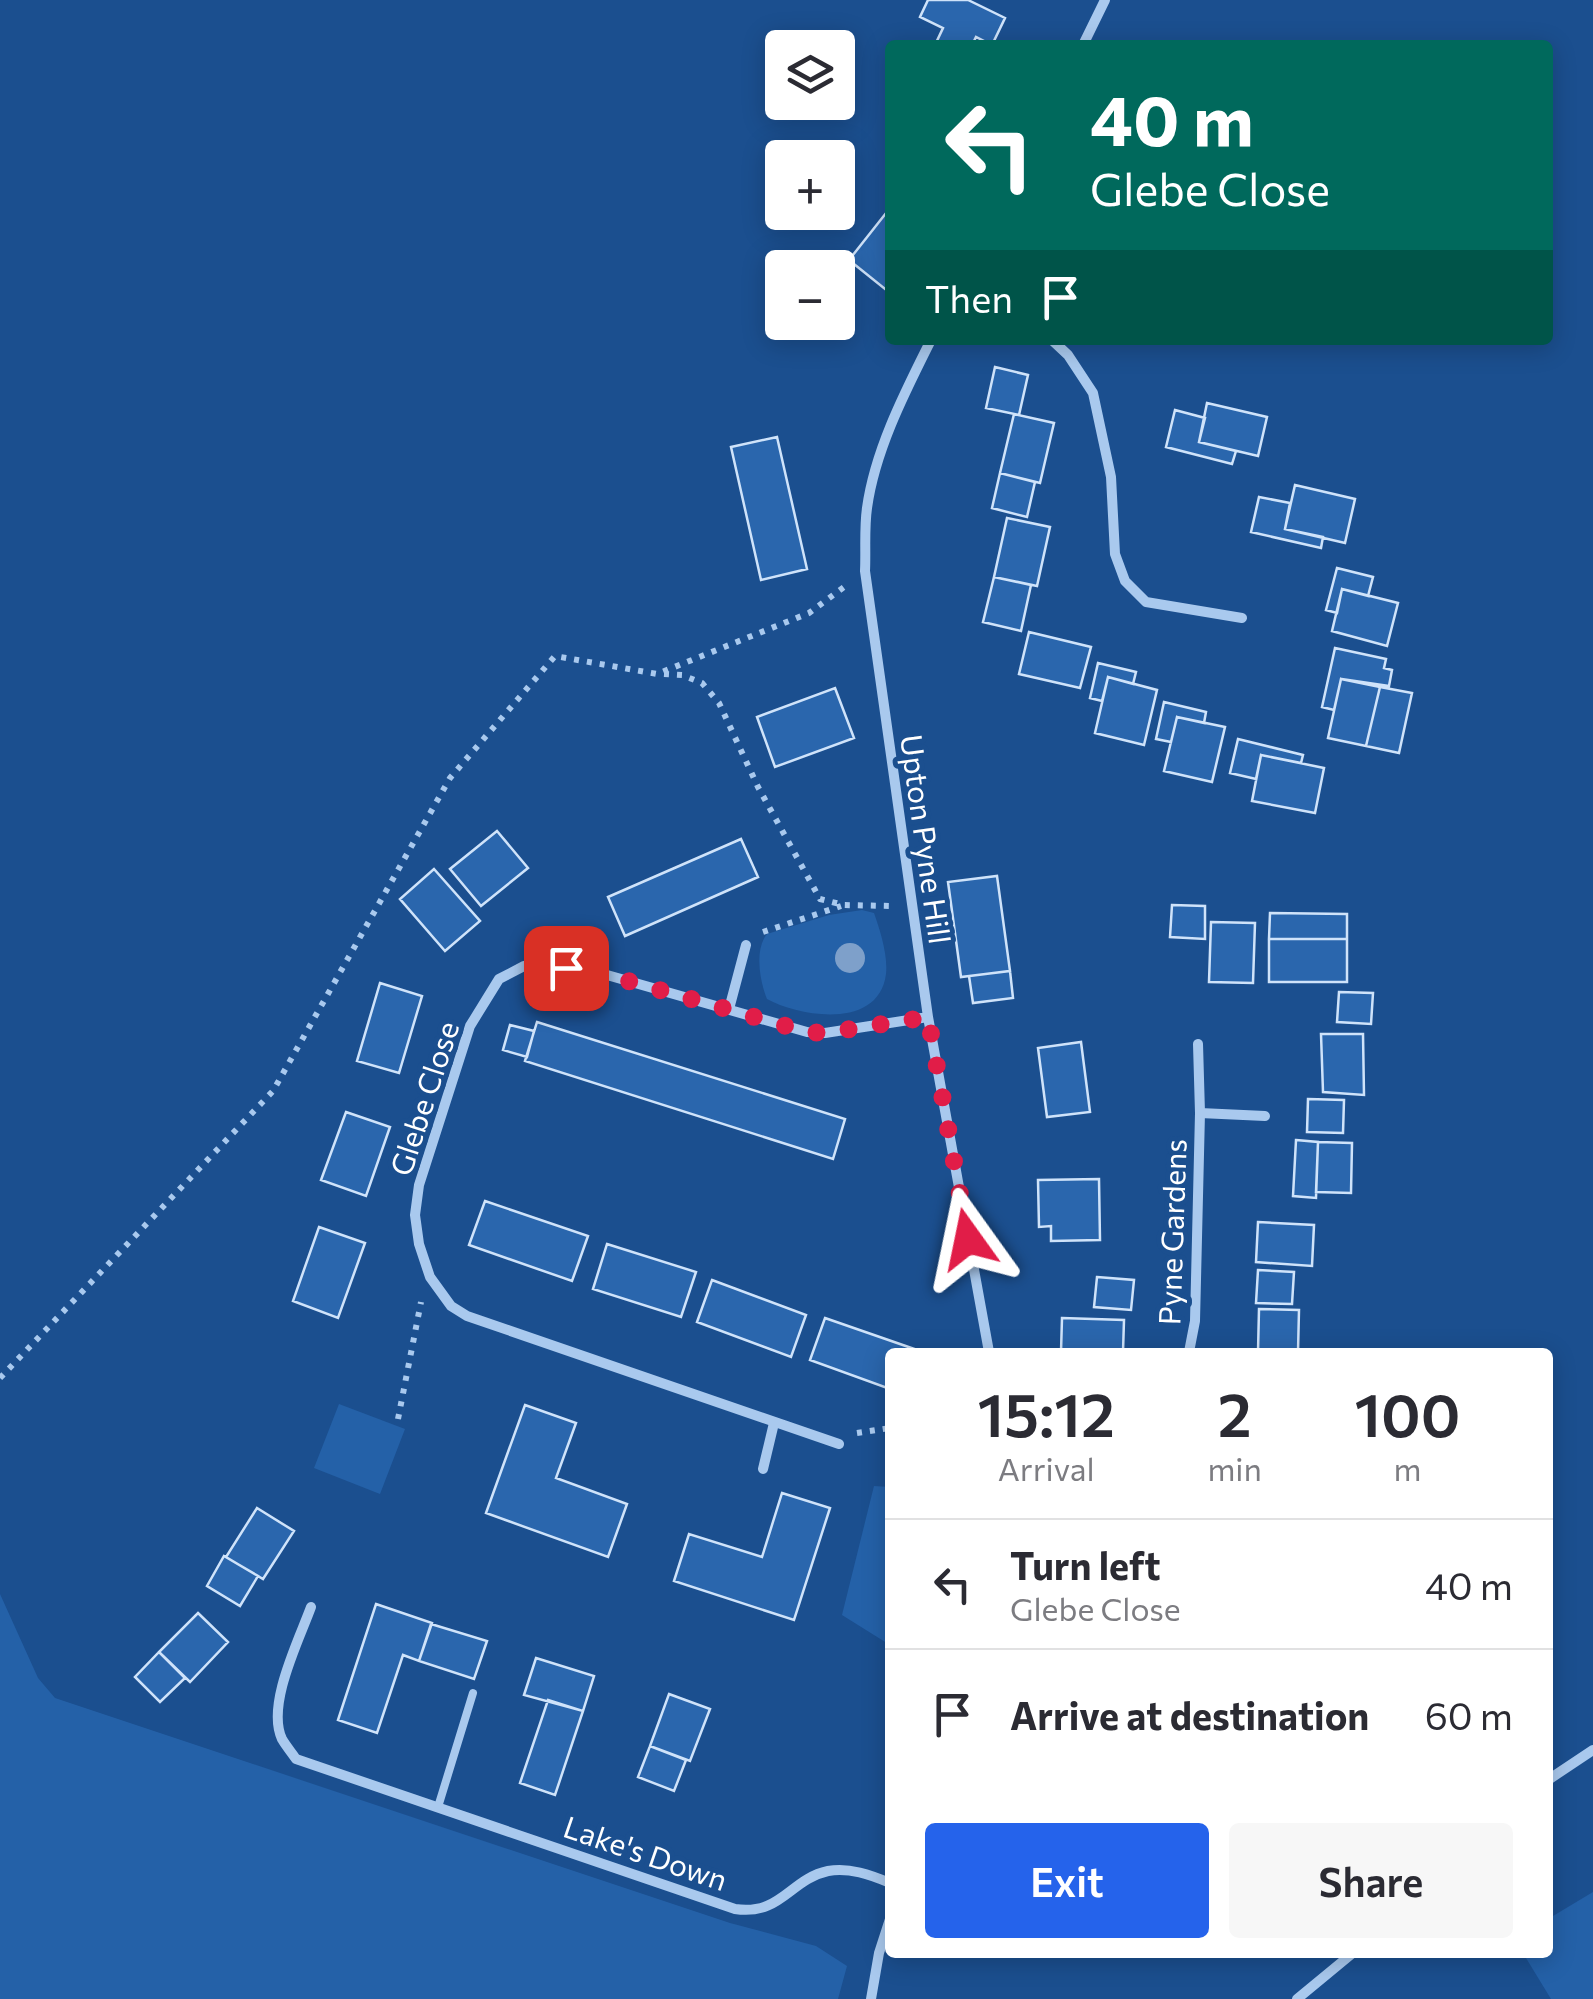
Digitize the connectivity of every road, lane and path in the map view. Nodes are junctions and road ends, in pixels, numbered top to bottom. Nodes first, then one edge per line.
1 (1105, 0) edge
2 (1085, 40) edge
3 (929, 345) edge
4 (1057, 345) edge
5 (865, 572) junction
6 (1242, 618) dead end
7 (657, 674) junction
8 (844, 905) junction
9 (911, 910) junction
10 (746, 944) joint
11 (729, 1008) junction
12 (928, 1017) junction
13 (1198, 1044) dead end
14 (1200, 1113) junction
15 (1265, 1116) dead end
16 (430, 1277) junction
17 (988, 1348) edge
18 (1190, 1348) edge
19 (0, 1378) edge
20 (398, 1419) dead end
21 (774, 1422) junction
22 (839, 1444) dead end
23 (764, 1469) dead end
24 (311, 1607) dead end
25 (473, 1693) dead end
26 (1593, 1750) edge
27 (1553, 1777) edge
28 (438, 1807) junction
29 (885, 1882) edge
30 (885, 1933) edge
31 (1347, 1958) edge
32 (870, 1999) edge
33 (1297, 1999) edge

1 - 2 street
3 - 5 street, Upton Pyne Hill
4 - 6 street
5 - 7 path
5 - 9 street, Upton Pyne Hill
7 - 8 path
7 - 19 path
8 - 9 path
8 - 10 path
9 - 12 street, Upton Pyne Hill
10 - 11 street
11 - 12 street, Glebe Close
11 - 16 street, Glebe Close
12 - 17 street, Upton Pyne Hill
13 - 14 street, Pyne Gardens
14 - 15 street, Pyne Gardens
14 - 18 street, Pyne Gardens
16 - 20 path
16 - 21 street, Glebe Close
21 - 22 street, Glebe Close
21 - 23 street
24 - 28 street, Lake's Down
25 - 28 lane
26 - 27 street
28 - 29 street, Lake's Down
30 - 32 street
31 - 33 street

